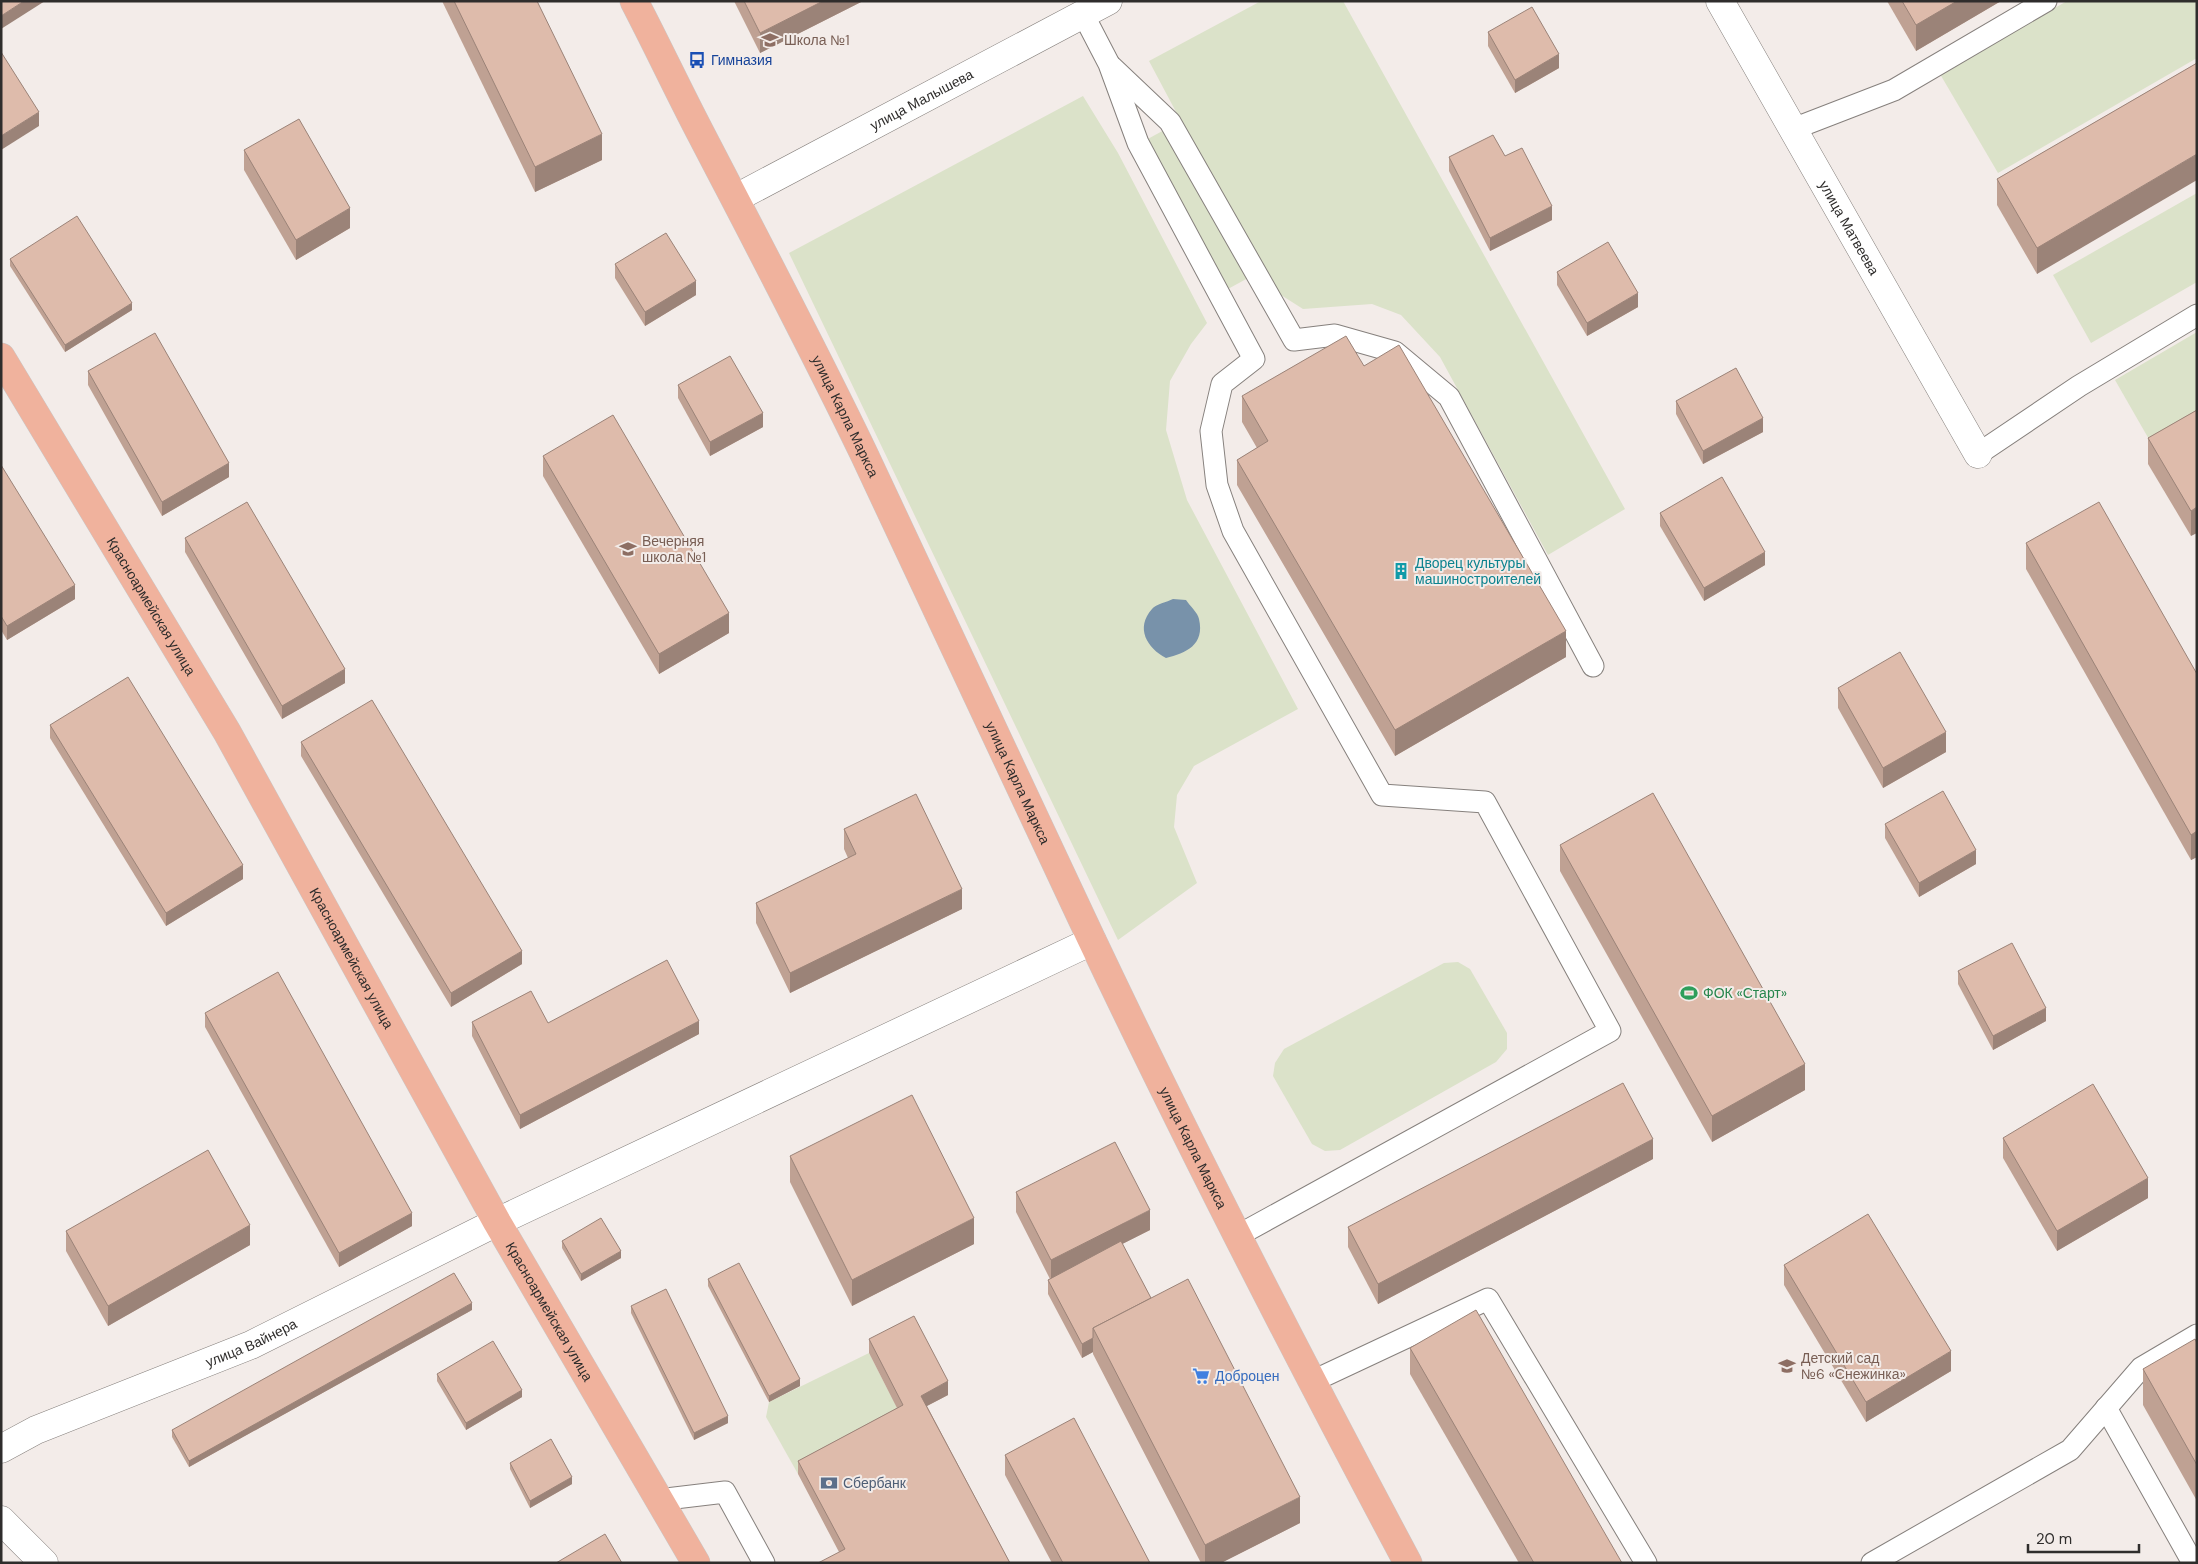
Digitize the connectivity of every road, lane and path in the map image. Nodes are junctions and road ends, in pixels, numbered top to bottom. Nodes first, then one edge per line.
1 (634, 1) edge
2 (1108, 1) edge
3 (1720, 1) edge
4 (2046, 1) edge
5 (1083, 14) junction
6 (1109, 64) junction
7 (1793, 129) junction
8 (736, 198) junction
9 (2197, 315) edge
10 (1, 357) edge
11 (1978, 454) joint
12 (1593, 666) dead end
13 (1092, 941) junction
14 (497, 1222) junction
15 (1236, 1236) junction
16 (2197, 1335) edge
17 (1311, 1382) junction
18 (2106, 1408) junction
19 (1, 1449) edge
20 (658, 1500) junction
21 (1, 1520) edge
22 (44, 1563) edge
23 (696, 1563) edge
24 (764, 1563) edge
25 (1408, 1563) edge
26 (1646, 1563) edge
27 (1872, 1563) edge
28 (2193, 1563) edge

1 - 8 main road, улица Карла Маркса
2 - 5 street, улица Малышева
3 - 7 street, улица Матвеева
4 - 7 lane
5 - 6 lane
5 - 8 street, улица Малышева
6 - 12 lane
6 - 15 lane
7 - 11 street, улица Матвеева
8 - 13 main road, улица Карла Маркса
9 - 11 lane
10 - 14 main road, Красноармейская улица
13 - 14 street, улица Вайнера
13 - 15 main road, улица Карла Маркса
14 - 19 street, улица Вайнера
14 - 20 main road, Красноармейская улица
15 - 17 main road, улица Карла Маркса
16 - 18 lane
17 - 25 main road, улица Карла Маркса
17 - 26 lane
18 - 27 lane
18 - 28 lane
20 - 23 main road, Красноармейская улица
20 - 24 lane
21 - 22 street

